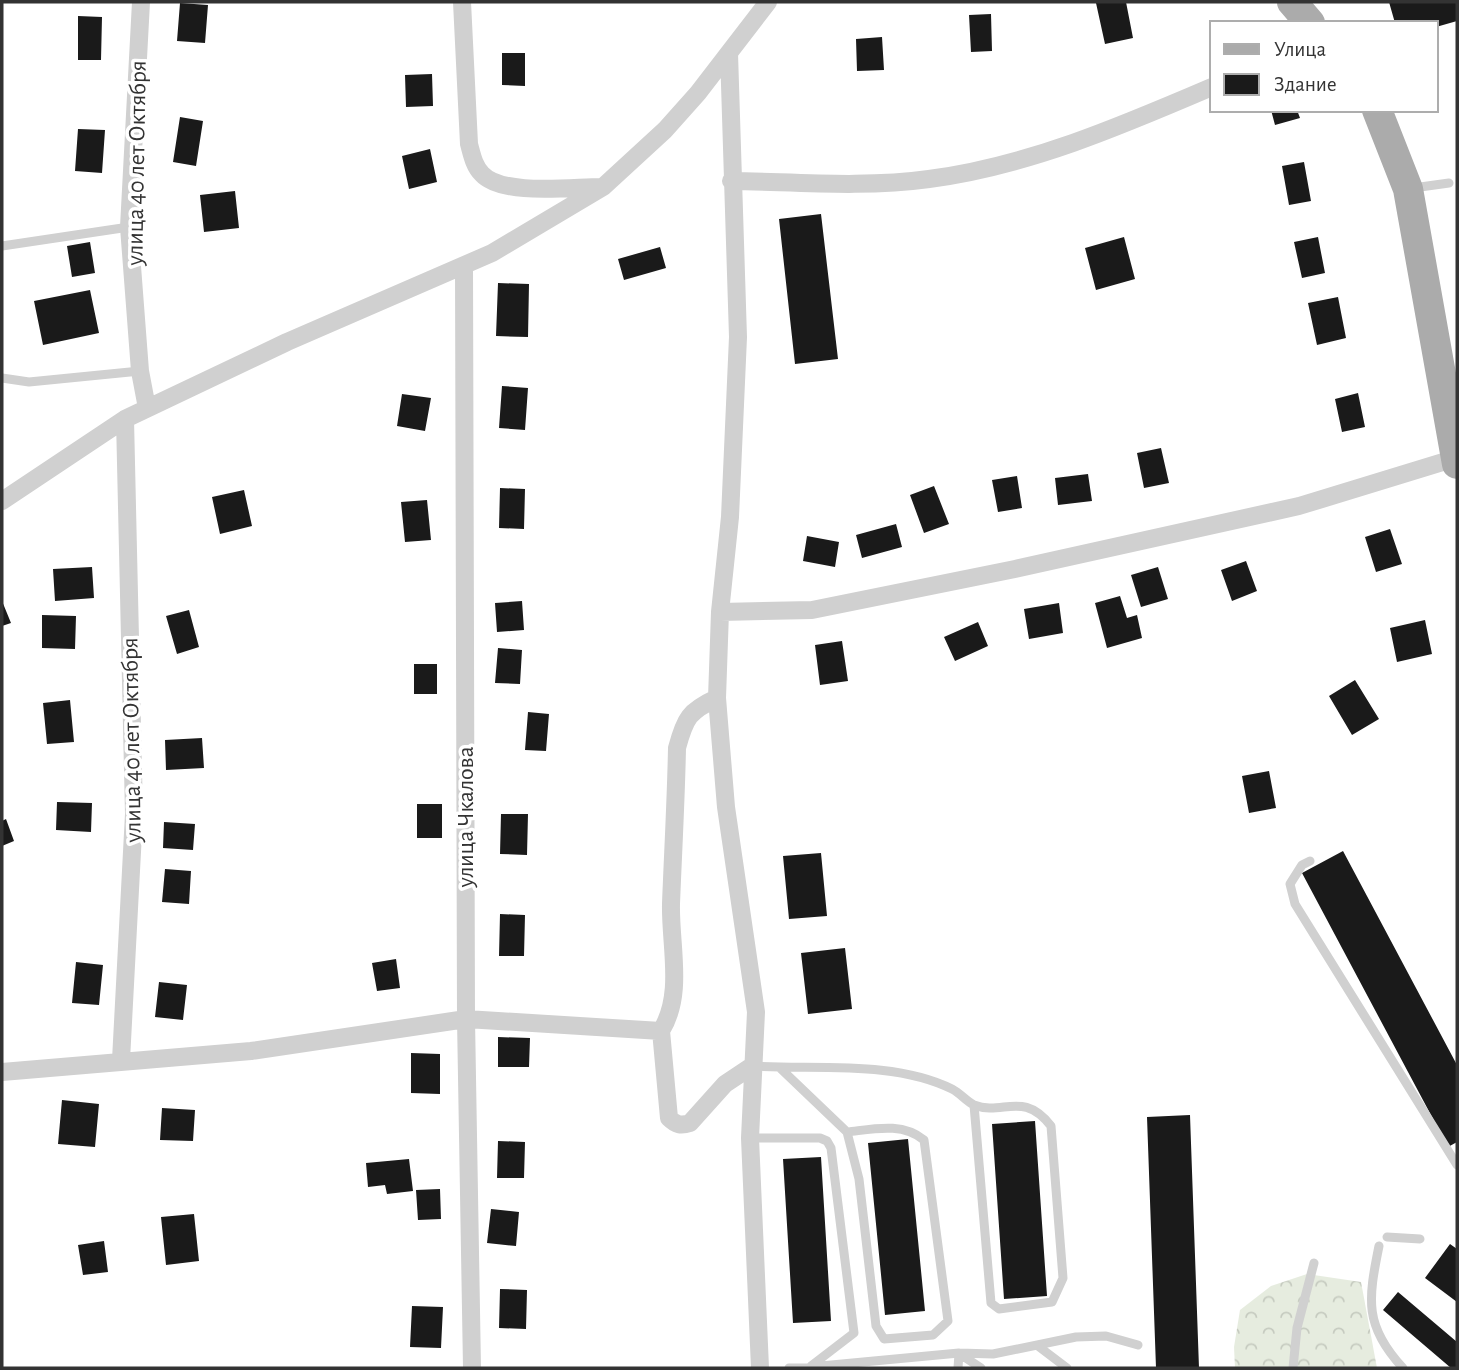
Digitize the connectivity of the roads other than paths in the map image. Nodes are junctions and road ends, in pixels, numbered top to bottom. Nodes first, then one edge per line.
1 (141, 2) edge
2 (463, 2) edge
3 (768, 2) edge
4 (1292, 2) edge
5 (1308, 21) edge
6 (729, 53) junction
7 (1210, 88) edge
8 (1378, 112) edge
9 (731, 181) junction
10 (1450, 183) dead end
11 (603, 187) junction
12 (1408, 189) junction
13 (129, 227) junction
14 (2, 246) edge
15 (464, 266) junction
16 (140, 371) junction
17 (2, 378) edge
18 (147, 408) junction
19 (125, 419) junction
20 (1457, 460) edge
21 (2, 501) edge
22 (720, 612) junction
23 (717, 698) junction
24 (1310, 861) dead end
25 (466, 1019) junction
26 (661, 1031) junction
27 (121, 1060) junction
28 (752, 1066) junction
29 (779, 1067) junction
30 (2, 1072) edge
31 (974, 1105) junction
32 (847, 1132) junction
33 (750, 1138) junction
34 (1457, 1165) edge
35 (1387, 1237) dead end
36 (1420, 1239) dead end
37 (1379, 1246) dead end
38 (1314, 1263) dead end
39 (1138, 1345) dead end
40 (1038, 1346) junction
41 (959, 1353) junction
42 (472, 1368) edge
43 (760, 1368) edge
44 (789, 1368) edge
45 (811, 1368) edge
46 (958, 1368) edge
47 (981, 1368) edge
48 (1067, 1368) edge
49 (1293, 1368) edge
50 (1404, 1368) edge

1 - 13 street, улица 40 лет Октября
2 - 11 street
3 - 6 street
4 - 5 main road
6 - 9 street
6 - 11 street
7 - 9 street
8 - 12 main road
9 - 22 street
10 - 12 lane
11 - 15 street
12 - 20 main road
13 - 14 lane
13 - 16 street, улица 40 лет Октября
15 - 18 street
15 - 25 street, улица Чкалова
16 - 17 lane
16 - 18 street, улица 40 лет Октября
18 - 19 street
19 - 21 street
19 - 27 street, улица 40 лет Октября
20 - 22 street
22 - 23 street
23 - 26 street
23 - 28 street
24 - 34 lane
25 - 26 street
25 - 27 street
25 - 42 street, улица Чкалова
26 - 28 street
27 - 30 street
28 - 29 lane
28 - 33 street
29 - 31 lane
29 - 32 lane
31 - 31 lane
32 - 32 lane
33 - 43 street
33 - 45 lane
35 - 36 lane
37 - 50 lane
38 - 49 lane
39 - 40 lane
40 - 41 lane
40 - 48 lane
41 - 45 lane
41 - 46 lane
41 - 47 lane
44 - 45 lane

